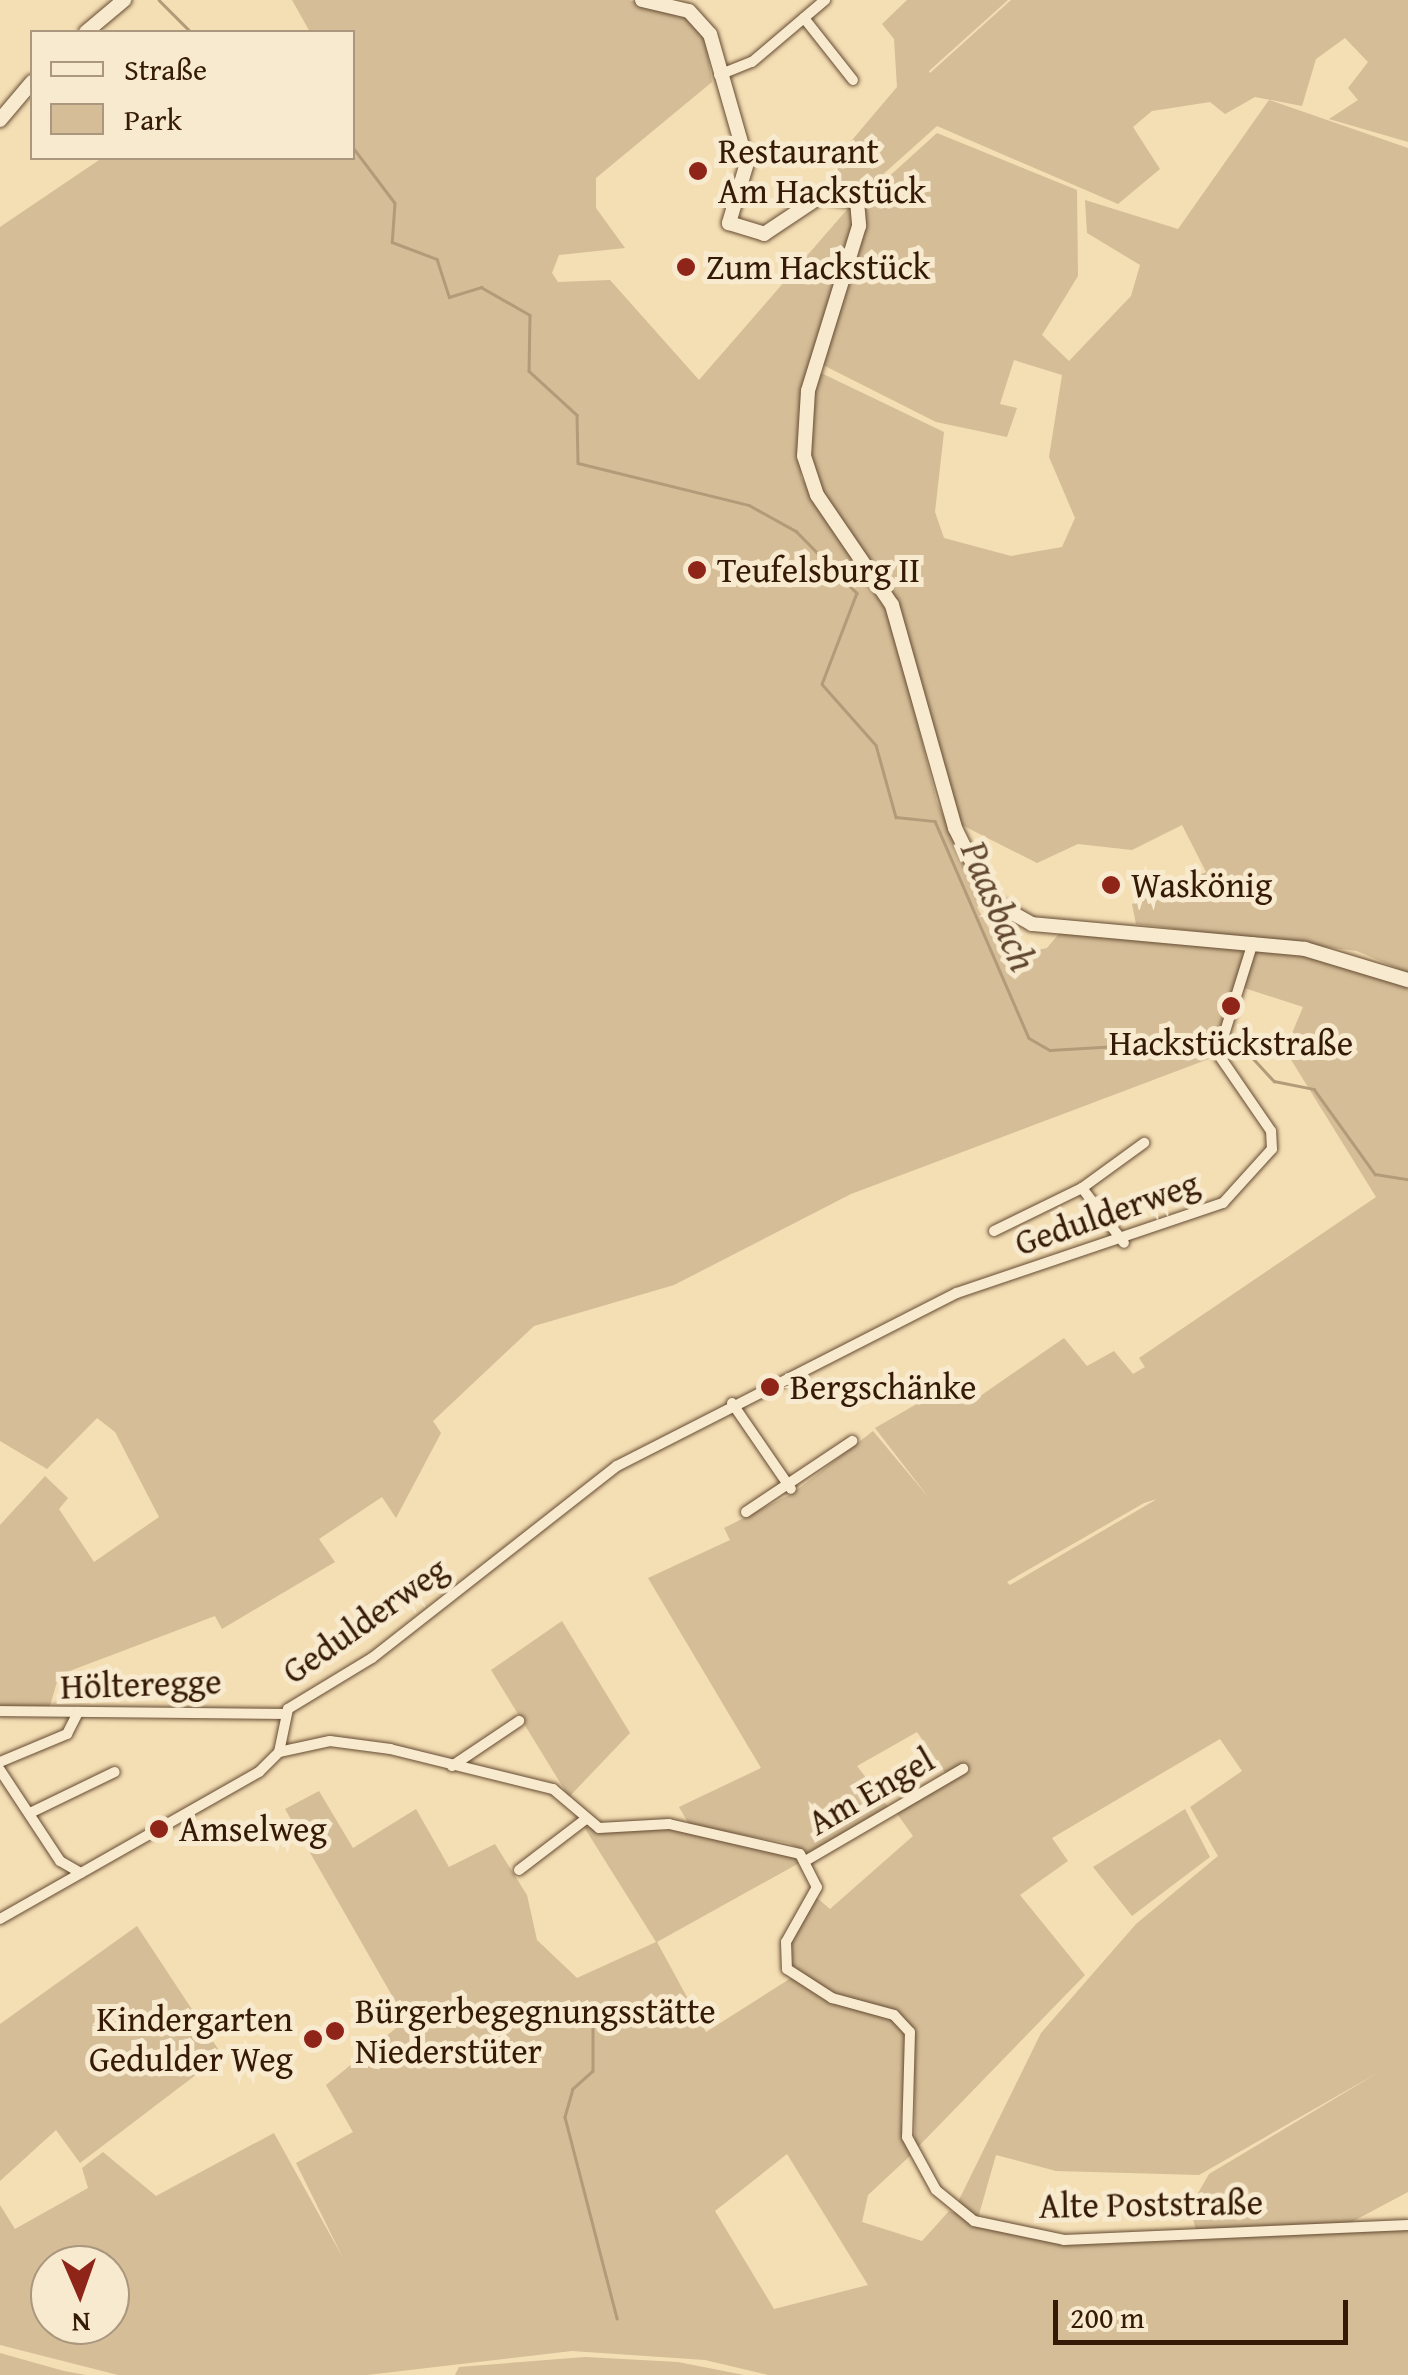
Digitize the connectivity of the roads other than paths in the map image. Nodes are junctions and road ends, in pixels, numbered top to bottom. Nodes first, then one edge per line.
1 (124, 0) edge
2 (642, 0) edge
3 (824, 0) edge
4 (804, 18) junction
5 (88, 30) edge
6 (718, 75) junction
7 (853, 80) dead end
8 (30, 84) edge
9 (0, 120) edge
10 (1252, 942) junction
11 (1408, 980) edge
12 (1144, 1142) dead end
13 (1082, 1188) junction
14 (994, 1230) dead end
15 (1124, 1243) junction
16 (732, 1403) junction
17 (852, 1441) dead end
18 (791, 1489) junction
19 (746, 1512) dead end
20 (0, 1711) edge
21 (78, 1712) junction
22 (283, 1714) junction
23 (519, 1722) dead end
24 (279, 1752) junction
25 (0, 1762) edge
26 (452, 1766) junction
27 (963, 1769) dead end
28 (0, 1770) edge
29 (115, 1772) dead end
30 (30, 1813) junction
31 (586, 1820) junction
32 (806, 1860) junction
33 (519, 1870) dead end
34 (81, 1873) junction
35 (0, 1918) edge
36 (1408, 2225) edge

1 - 5 street
2 - 6 street
3 - 4 street
4 - 6 street
4 - 7 street
6 - 10 street
8 - 9 street
10 - 11 street
10 - 15 street, Gedulderweg
12 - 13 street
13 - 14 street
13 - 15 street
15 - 16 street, Gedulderweg
16 - 18 street
16 - 22 street, Gedulderweg
17 - 18 street
18 - 19 street
20 - 21 street, Hölteregge
21 - 22 street, Hölteregge
21 - 25 street
22 - 24 street, Gedulderweg
23 - 26 street
24 - 26 street
24 - 34 street
26 - 31 street
27 - 32 street, Am Engel
28 - 30 street
29 - 30 street
30 - 34 street
31 - 32 street
31 - 33 street
32 - 36 street, Alte Poststraße
34 - 35 street

